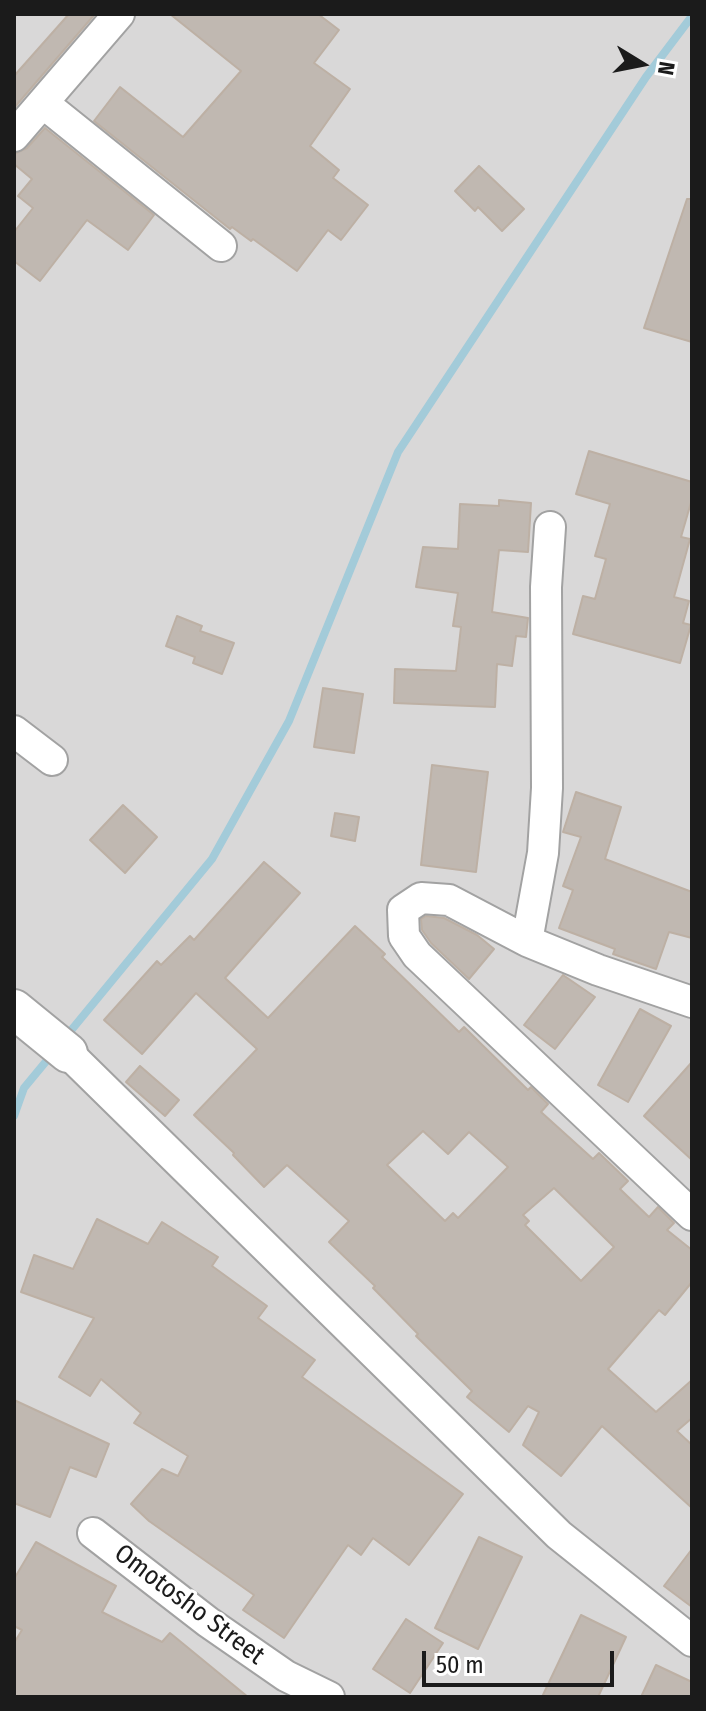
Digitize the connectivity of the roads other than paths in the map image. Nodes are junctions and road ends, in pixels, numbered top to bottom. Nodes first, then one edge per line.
1 (119, 14) edge
2 (43, 103) junction
3 (14, 136) edge
4 (221, 246) dead end
5 (550, 527) dead end
6 (14, 731) edge
7 (52, 760) dead end
8 (527, 941) junction
9 (692, 1002) edge
10 (22, 1015) edge
11 (68, 1053) joint
12 (692, 1215) edge
13 (93, 1533) dead end
14 (692, 1641) edge
15 (329, 1697) edge

1 - 2 street
2 - 3 street
2 - 4 street
5 - 8 street
6 - 7 street
8 - 9 street
8 - 12 street
10 - 11 street
11 - 14 street
13 - 15 street, Omotosho Street

